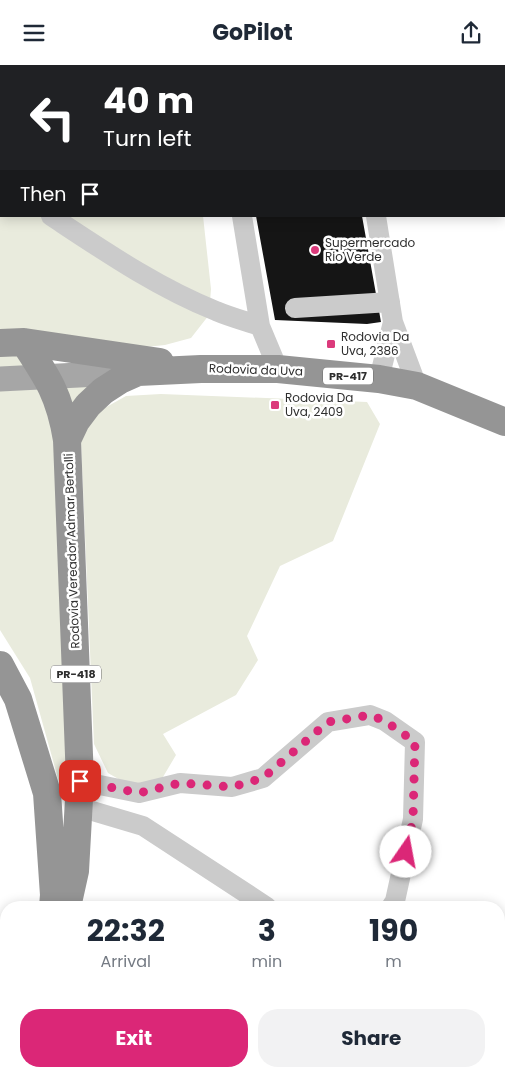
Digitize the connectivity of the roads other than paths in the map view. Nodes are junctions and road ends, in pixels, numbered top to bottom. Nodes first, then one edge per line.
1 (53, 217) edge
2 (242, 217) edge
3 (376, 217) edge
4 (390, 302) junction
5 (295, 308) dead end
6 (393, 323) junction
7 (260, 325) junction
8 (12, 342) edge
9 (201, 369) junction
10 (278, 369) junction
11 (138, 372) junction
12 (48, 377) junction
13 (0, 379) edge
14 (379, 379) junction
15 (417, 386) junction
16 (500, 422) edge
17 (68, 440) junction
18 (0, 665) edge
19 (80, 781) junction
20 (79, 807) junction
21 (54, 901) edge
22 (68, 901) edge
23 (258, 901) edge
24 (395, 901) edge

1 - 7 street
2 - 7 street
3 - 4 street
4 - 5 street
4 - 6 street
6 - 14 street
6 - 15 street
7 - 10 street
8 - 9 highway
8 - 12 highway, Rodovia Vereador Admar Bertolli
9 - 10 highway, Rodovia da Uva / PR-417
9 - 11 highway, Rodovia da Uva / PR-417
10 - 14 highway, Rodovia da Uva / PR-417
11 - 12 main road, Rodovia da Uva / PR-417
11 - 17 highway
12 - 13 main road, Rodovia da Uva / PR-417
12 - 17 highway, Rodovia Vereador Admar Bertolli / PR-418
14 - 15 highway, Rodovia da Uva / PR-417
15 - 16 highway, Rodovia da Uva / PR-417
17 - 19 highway, Rodovia Vereador Admar Bertolli / PR-418
18 - 21 highway
19 - 20 highway, Rodovia Vereador Admar Bertolli / PR-418
19 - 24 street
20 - 22 highway, Rodovia Vereador Admar Bertolli / PR-418
20 - 23 street

